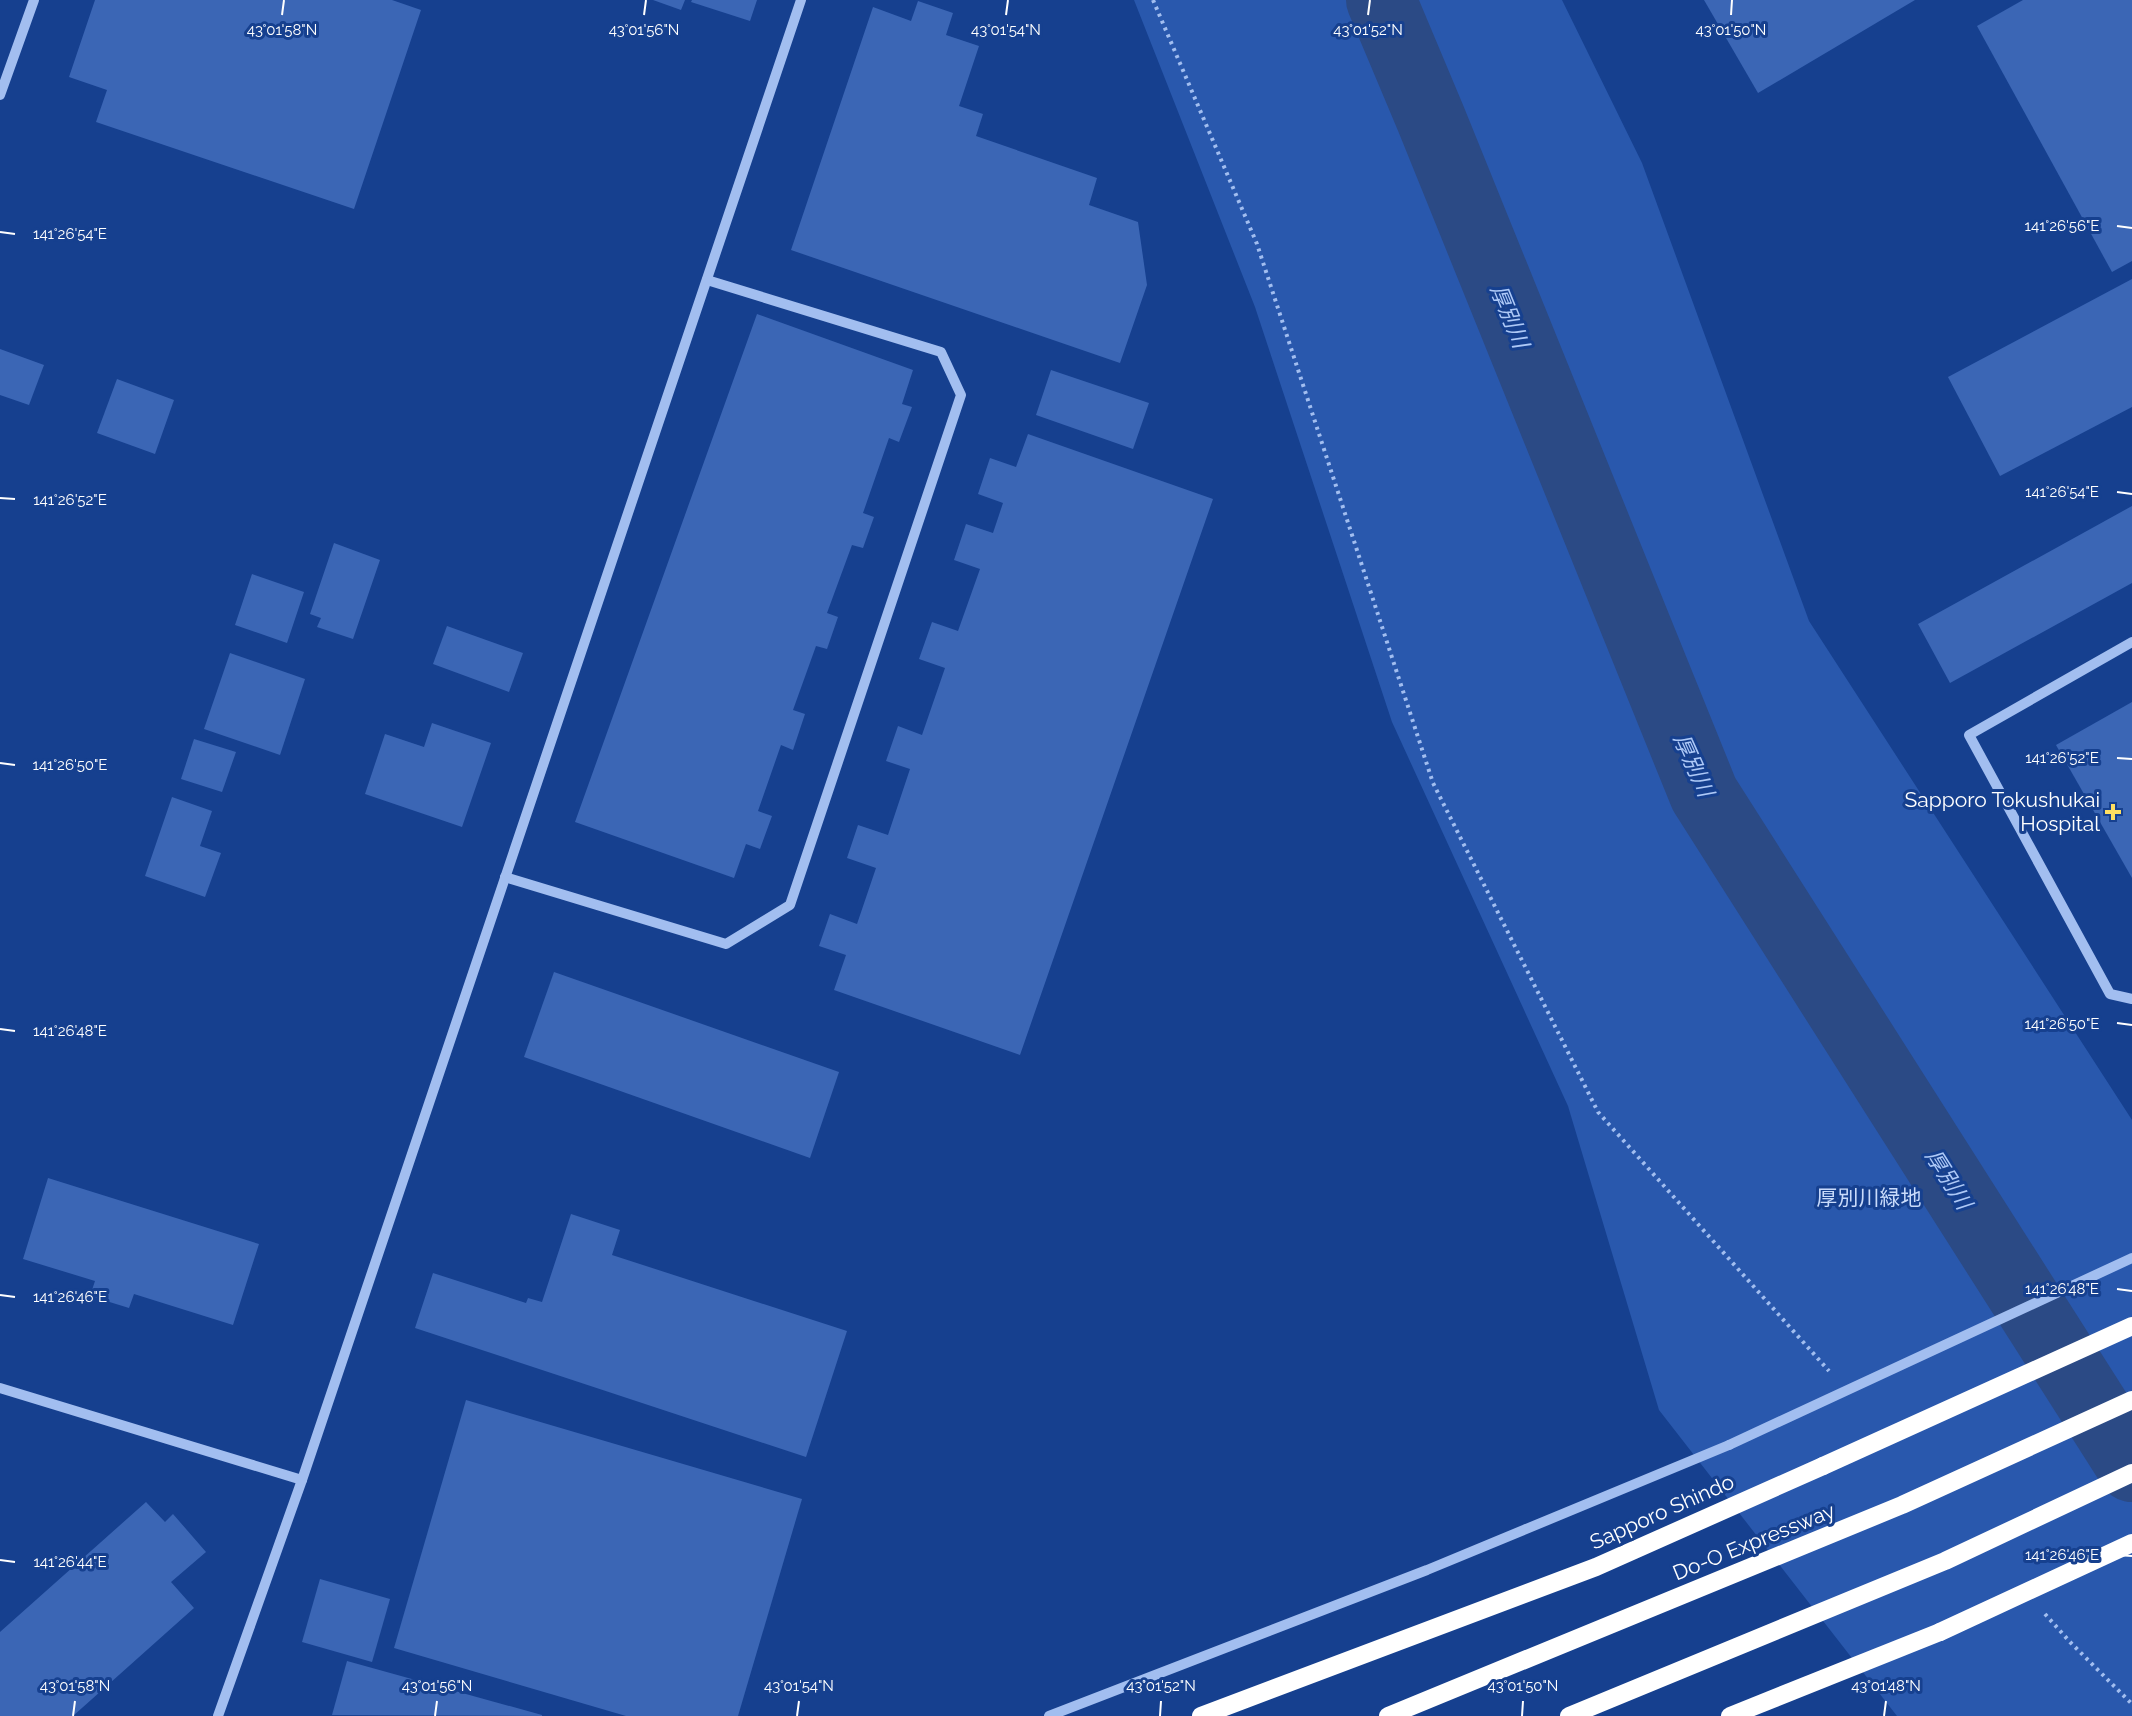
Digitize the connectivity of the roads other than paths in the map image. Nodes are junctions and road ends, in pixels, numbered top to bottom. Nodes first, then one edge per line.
1 (34, 0) edge
2 (801, 0) edge
3 (0, 95) edge
4 (707, 280) junction
5 (2132, 642) edge
6 (505, 877) junction
7 (2132, 999) edge
8 (2132, 1258) edge
9 (2132, 1326) edge
10 (0, 1389) edge
11 (2132, 1400) edge
12 (2132, 1473) edge
13 (302, 1480) junction
14 (2132, 1543) edge
15 (218, 1716) edge
16 (1049, 1716) edge
17 (1201, 1716) edge
18 (1388, 1716) edge
19 (1569, 1716) edge
20 (1730, 1716) edge

1 - 3 street
2 - 4 street
4 - 6 street
4 - 6 street
5 - 7 street
6 - 13 street
8 - 16 street, bridge
9 - 17 highway, Sapporo Shindo, bridge
10 - 13 street
11 - 18 highway, Do-O Expressway, bridge
12 - 19 highway, bridge
13 - 15 street
14 - 20 highway, bridge

